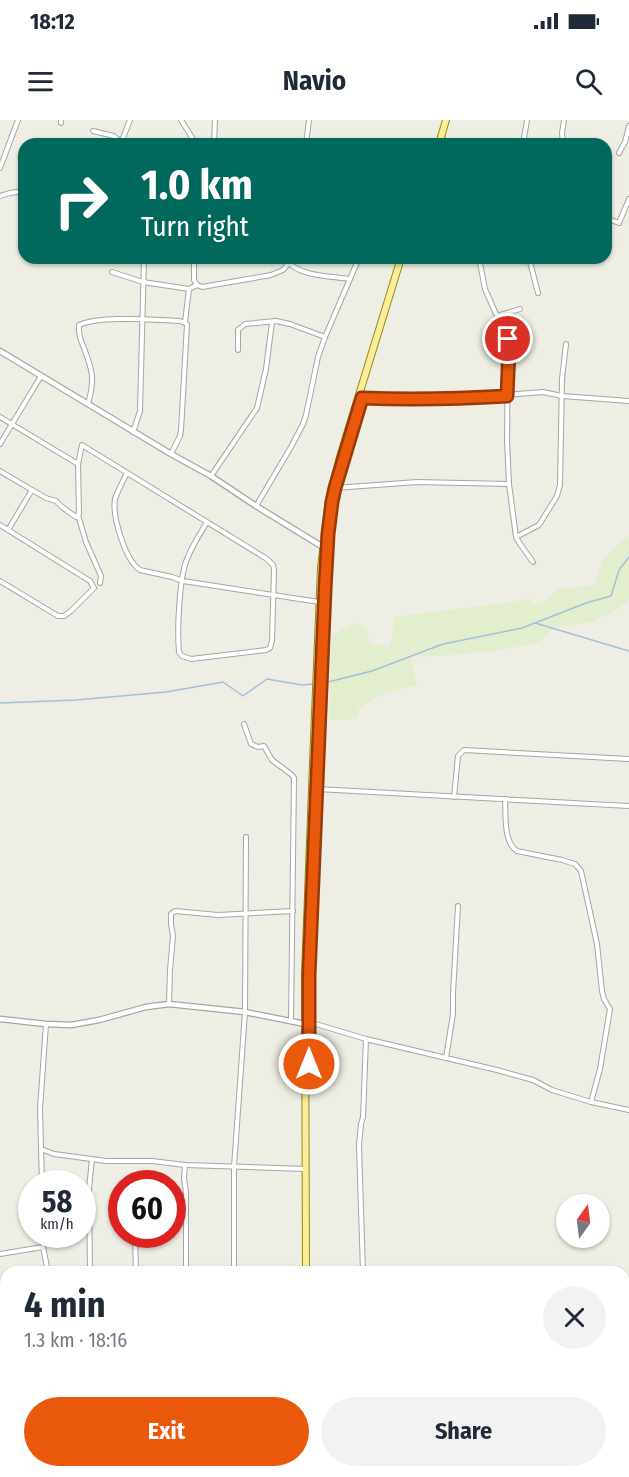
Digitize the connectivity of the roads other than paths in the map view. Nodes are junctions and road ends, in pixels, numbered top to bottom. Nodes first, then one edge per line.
1 (18, 120) edge
2 (130, 120) edge
3 (181, 120) edge
4 (214, 120) edge
5 (309, 120) edge
6 (444, 120) edge
7 (527, 120) edge
8 (564, 120) edge
9 (629, 126) edge
10 (93, 131) dead end
11 (116, 138) edge
12 (123, 138) edge
13 (192, 138) edge
14 (214, 138) edge
15 (307, 138) edge
16 (439, 138) edge
17 (524, 138) edge
18 (562, 138) edge
19 (619, 153) dead end
20 (0, 168) edge
21 (0, 189) edge
22 (18, 192) edge
23 (1, 196) edge
24 (629, 199) edge
25 (612, 220) edge
26 (144, 264) edge
27 (194, 264) edge
28 (288, 264) joint
29 (356, 264) edge
30 (401, 264) edge
31 (401, 264) edge
32 (480, 264) edge
33 (531, 264) edge
34 (112, 272) dead end
35 (350, 279) junction
36 (143, 282) junction
37 (197, 285) junction
38 (189, 289) junction
39 (538, 293) dead end
40 (520, 309) dead end
41 (496, 316) junction
42 (143, 319) junction
43 (185, 322) junction
44 (272, 322) junction
45 (325, 337) junction
46 (566, 344) dead end
47 (238, 350) dead end
48 (0, 351) edge
49 (41, 376) junction
50 (507, 396) junction
51 (562, 396) junction
52 (362, 398) junction
53 (629, 401) edge
54 (88, 404) junction
55 (0, 417) edge
56 (12, 424) junction
57 (134, 432) junction
58 (0, 444) edge
59 (171, 454) junction
60 (78, 464) junction
61 (0, 471) edge
62 (128, 472) junction
63 (211, 476) junction
64 (509, 484) junction
65 (335, 488) junction
66 (32, 490) junction
67 (256, 506) junction
68 (78, 515) junction
69 (207, 522) junction
70 (0, 525) edge
71 (8, 530) junction
72 (516, 537) junction
73 (323, 547) junction
74 (533, 562) dead end
75 (0, 581) edge
76 (183, 581) junction
77 (100, 583) dead end
78 (273, 596) junction
79 (320, 602) junction
80 (244, 724) dead end
81 (629, 759) edge
82 (316, 789) junction
83 (454, 796) junction
84 (505, 799) junction
85 (629, 806) edge
86 (246, 837) dead end
87 (458, 906) dead end
88 (293, 911) junction
89 (245, 913) junction
90 (169, 1004) junction
91 (245, 1012) junction
92 (0, 1019) edge
93 (291, 1021) junction
94 (307, 1023) junction
95 (46, 1024) junction
96 (366, 1039) junction
97 (446, 1058) junction
98 (591, 1102) junction
99 (629, 1110) edge
100 (41, 1149) junction
101 (54, 1154) junction
102 (92, 1159) junction
103 (41, 1160) junction
104 (185, 1165) junction
105 (234, 1167) junction
106 (306, 1168) junction
107 (41, 1170) edge
108 (308, 1192) junction
109 (37, 1248) edge
110 (43, 1248) edge
111 (135, 1248) edge
112 (0, 1254) edge
113 (47, 1266) edge
114 (90, 1266) edge
115 (136, 1266) edge
116 (186, 1266) edge
117 (234, 1266) edge
118 (308, 1266) edge
119 (363, 1266) edge

1 - 20 street
2 - 12 street
3 - 13 street
4 - 14 street
5 - 15 street
6 - 16 main road
7 - 17 street
8 - 18 street
9 - 19 street
10 - 11 street
21 - 23 street
22 - 23 street
24 - 25 street
26 - 36 street
27 - 37 street
28 - 35 street
28 - 37 street
29 - 35 street
30 - 52 main road
31 - 73 main road
32 - 41 street
33 - 39 street
34 - 36 street
35 - 45 street
36 - 38 street
36 - 42 street
37 - 38 street
38 - 43 street
40 - 41 street
41 - 50 street
42 - 43 street
42 - 54 street
42 - 57 street
43 - 59 street
44 - 45 street
44 - 47 street
44 - 63 street
45 - 67 street
46 - 51 street
48 - 49 street
49 - 54 street
49 - 56 street
50 - 51 street
50 - 52 street
50 - 64 street
51 - 53 street
51 - 72 street
52 - 65 main road
54 - 57 street
55 - 56 street
56 - 58 street
56 - 60 street
57 - 59 street
59 - 63 street
60 - 62 street
60 - 68 street
61 - 66 street
62 - 69 street
62 - 76 street
63 - 67 street
64 - 65 street
64 - 72 street
65 - 82 main road
66 - 68 street
66 - 71 street
67 - 73 street
68 - 77 street
69 - 76 street
69 - 78 street
70 - 71 street
71 - 75 street
72 - 74 street
73 - 79 main road
76 - 78 street
76 - 78 street
78 - 79 street
79 - 94 main road
80 - 88 street
81 - 83 street
82 - 83 street
82 - 94 main road
83 - 84 street
84 - 85 street
84 - 98 street
86 - 89 street
87 - 97 street
88 - 89 street
88 - 93 street
89 - 90 street
89 - 91 street
90 - 91 street
90 - 95 street
91 - 93 street
91 - 105 street
92 - 95 street
93 - 94 street
94 - 96 street
94 - 106 main road
94 - 108 main road
95 - 100 street
96 - 97 street
96 - 119 street
97 - 98 street
98 - 99 street
100 - 101 street
100 - 103 street
101 - 102 street
101 - 103 street
102 - 104 street
102 - 114 street
103 - 107 street
104 - 105 street
104 - 116 street
105 - 106 street
105 - 117 street
106 - 108 main road
108 - 118 main road
109 - 112 street
110 - 113 street
111 - 115 street

